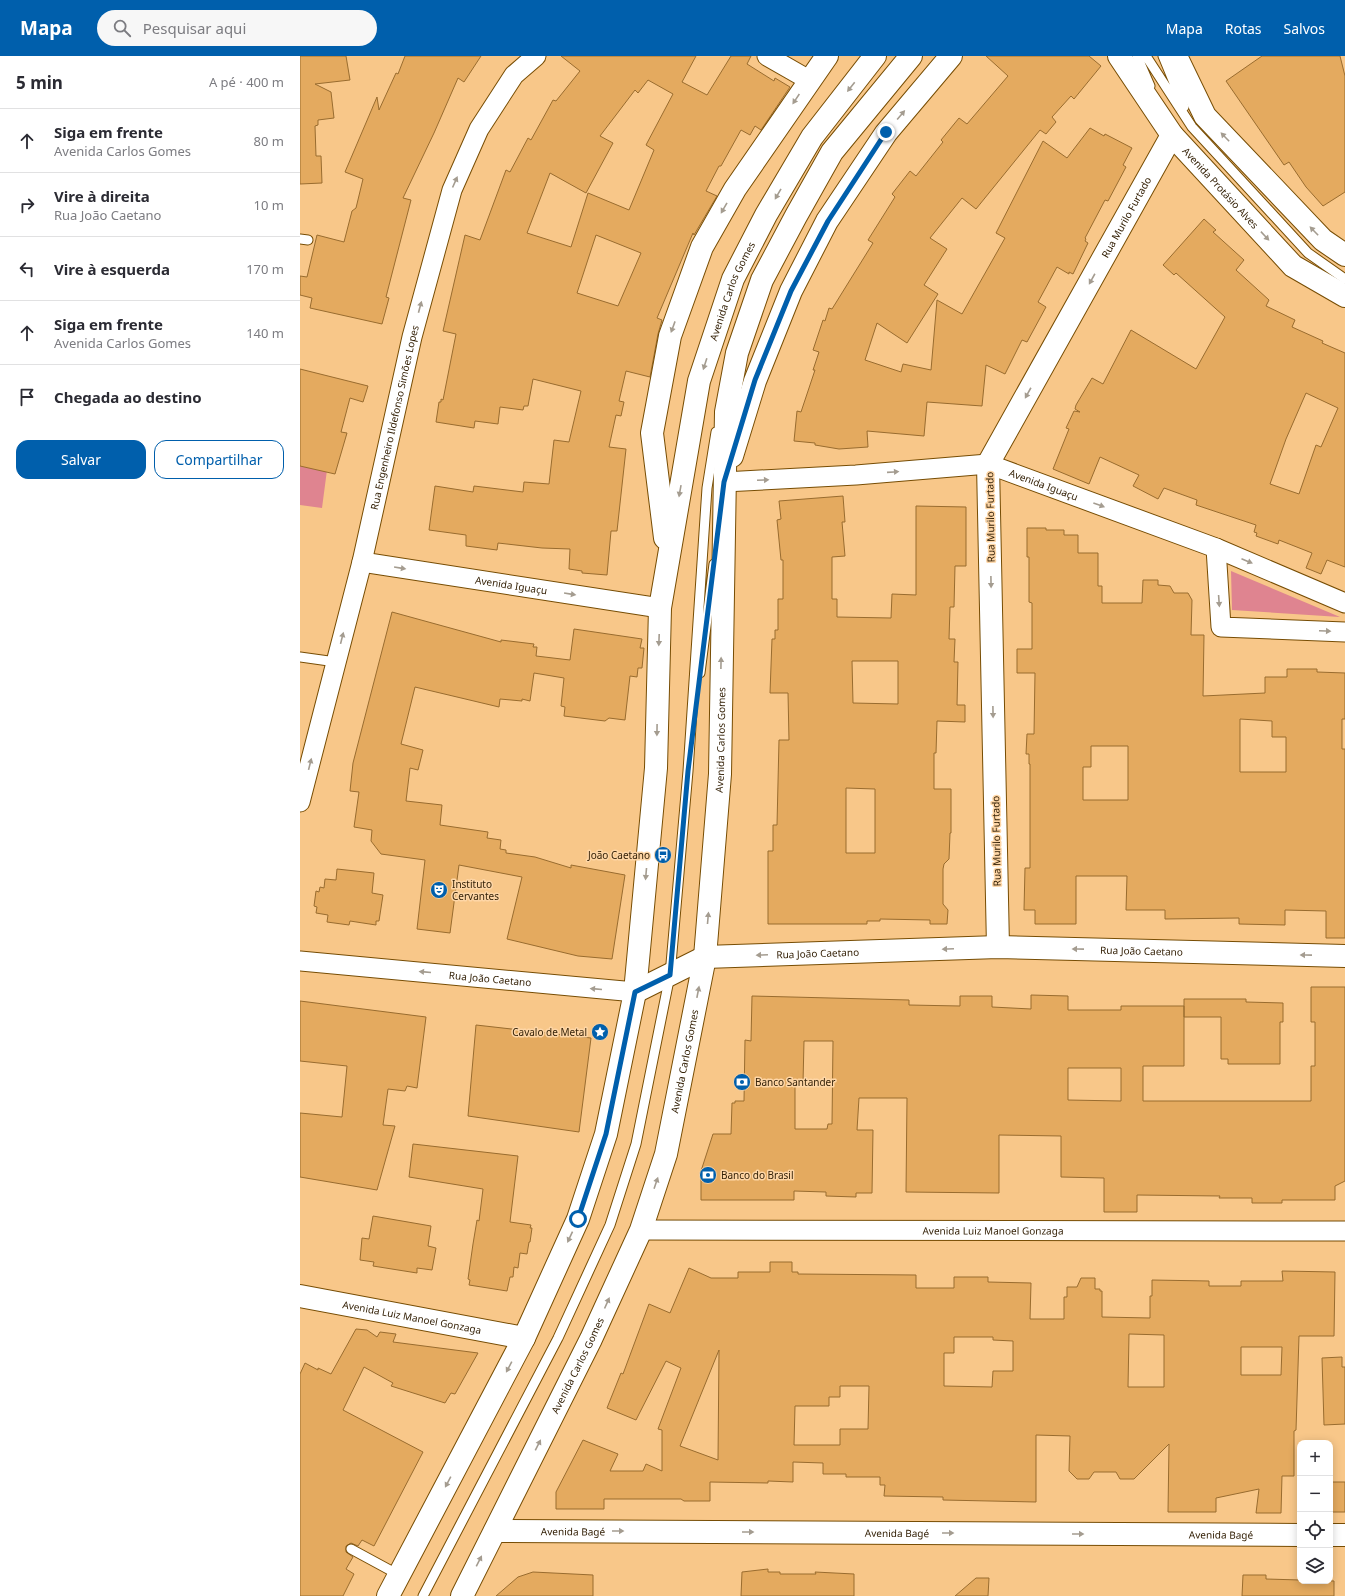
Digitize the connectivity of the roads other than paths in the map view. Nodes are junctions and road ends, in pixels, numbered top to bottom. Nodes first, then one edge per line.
1 (536, 56) edge
2 (767, 56) edge
3 (827, 56) edge
4 (876, 56) edge
5 (905, 56) edge
6 (911, 56) edge
7 (951, 56) edge
8 (1119, 56) edge
9 (1137, 56) edge
10 (1146, 56) edge
11 (1164, 56) edge
12 (1168, 56) edge
13 (1176, 56) edge
14 (809, 80) junction
15 (1198, 122) junction
16 (1172, 135) junction
17 (1345, 255) edge
18 (1345, 279) edge
19 (1345, 296) edge
20 (988, 464) junction
21 (724, 482) junction
22 (1216, 548) junction
23 (667, 560) junction
24 (362, 562) junction
25 (1345, 603) edge
26 (660, 608) junction
27 (1345, 632) edge
28 (300, 657) edge
29 (336, 662) junction
30 (688, 771) junction
31 (300, 802) edge
32 (998, 948) junction
33 (1345, 956) edge
34 (705, 957) junction
35 (300, 961) edge
36 (670, 975) junction
37 (635, 992) junction
38 (640, 1230) junction
39 (1345, 1231) edge
40 (300, 1296) edge
41 (524, 1338) junction
42 (495, 1530) junction
43 (1297, 1535) edge
44 (1333, 1535) edge
45 (1345, 1535) edge
46 (351, 1549) dead end
47 (399, 1575) junction
48 (388, 1596) edge
49 (424, 1596) edge
50 (462, 1596) edge

24 -> 1 street, Rua Engenheiro Ildefonso Simões Lopes
2 - 14 street
3 - 14 main road, Avenida Carlos Gomes
4 -> 23 main road, Avenida Carlos Gomes
5 - 30 lane
6 - 21 main road, Avenida Carlos Gomes
21 -> 7 main road, Avenida Carlos Gomes
8 - 16 main road, Avenida Protásio Alves
9 - 16 lane
10 - 15 lane
11 - 15 lane
12 - 15 lane
13 - 15 main road
14 -> 23 main road, Avenida Carlos Gomes
17 -> 15 main road
15 - 18 lane
16 -> 19 main road, Avenida Protásio Alves
16 -> 20 main road, Rua Murilo Furtado
21 -> 20 street, Avenida Iguaçu
20 -> 22 street, Avenida Iguaçu
20 -> 32 main road, Rua Murilo Furtado
21 - 30 lane
34 -> 21 main road, Avenida Carlos Gomes
22 -> 25 street, Avenida Iguaçu
22 -> 27 street
23 - 26 main road, Avenida Carlos Gomes
24 -> 26 street, Avenida Iguaçu
29 -> 24 street, Rua Engenheiro Ildefonso Simões Lopes
26 -> 37 main road, Avenida Carlos Gomes
28 - 29 lane
31 -> 29 street, Rua Engenheiro Ildefonso Simões Lopes
30 - 36 lane
33 -> 32 main road, Rua João Caetano
32 -> 34 main road, Rua João Caetano
34 - 36 main road, Rua João Caetano
38 -> 34 main road, Avenida Carlos Gomes
37 -> 35 street, Rua João Caetano
36 - 37 main road, Rua João Caetano
36 - 49 lane
37 -> 41 main road, Avenida Carlos Gomes
38 - 39 street, Avenida Luiz Manoel Gonzaga
42 -> 38 main road, Avenida Carlos Gomes
40 - 41 main road, Avenida Luiz Manoel Gonzaga
41 -> 47 main road, Avenida Carlos Gomes
42 -> 43 main road, Avenida Bagé
50 -> 42 main road, Avenida Carlos Gomes
44 - 45 main road
46 - 47 lane
47 - 48 main road, Avenida Carlos Gomes

